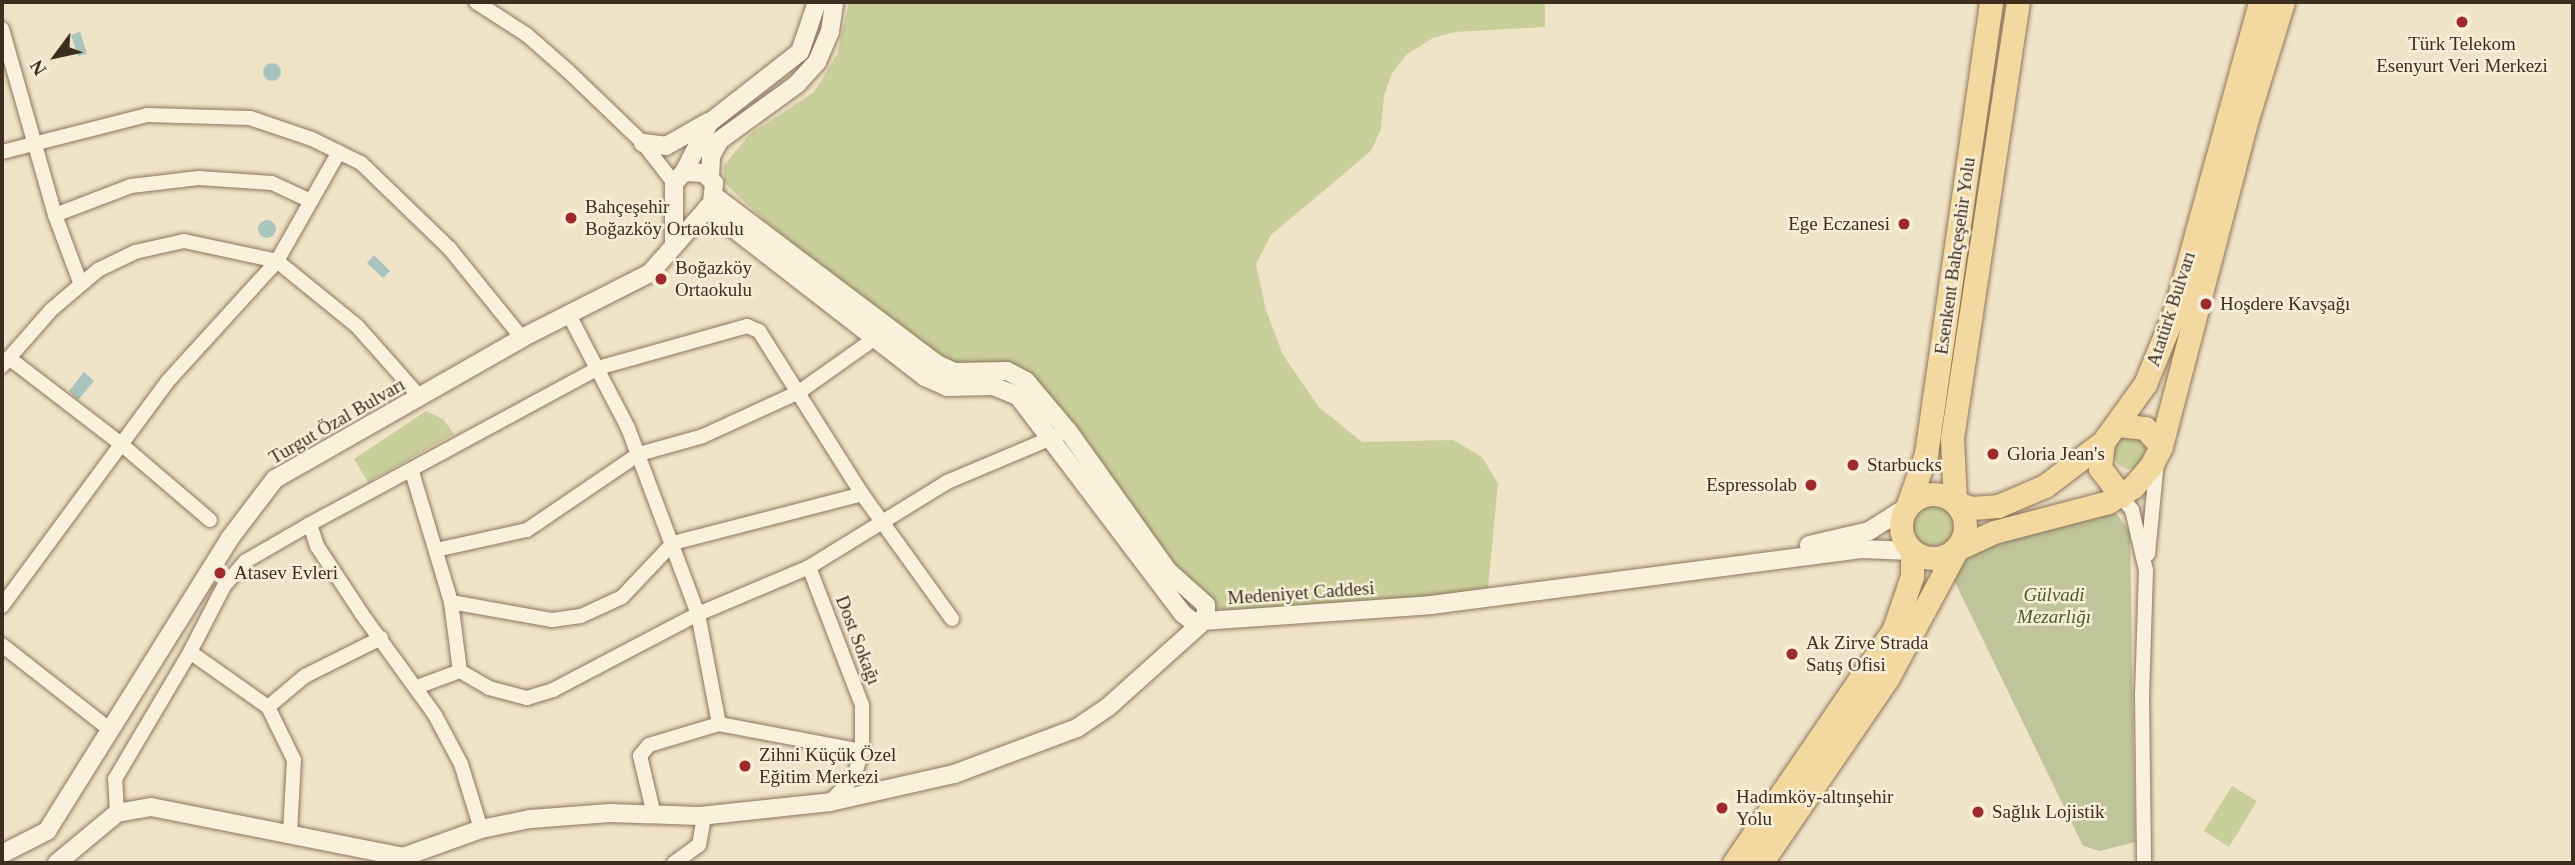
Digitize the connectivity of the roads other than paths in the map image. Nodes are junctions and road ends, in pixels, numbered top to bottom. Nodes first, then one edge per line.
1 (477, 2) edge
2 (817, 2) edge
3 (834, 2) edge
4 (1992, 2) edge
5 (2018, 2) edge
6 (2260, 2) edge
7 (2283, 2) edge
8 (2, 29) edge
9 (714, 118) junction
10 (643, 143) junction
11 (35, 145) junction
12 (2, 152) edge
13 (339, 152) junction
14 (679, 177) junction
15 (710, 177) junction
16 (312, 201) junction
17 (676, 203) junction
18 (708, 206) junction
19 (55, 215) junction
20 (674, 242) junction
21 (277, 261) junction
22 (80, 282) junction
23 (569, 315) junction
24 (888, 329) junction
25 (522, 338) junction
26 (872, 340) junction
27 (5, 362) edge
28 (598, 368) junction
29 (799, 392) junction
30 (420, 397) junction
31 (2119, 425) junction
32 (1060, 434) junction
33 (2103, 442) junction
34 (121, 444) junction
35 (2159, 451) junction
36 (639, 454) junction
37 (412, 472) junction
38 (862, 494) junction
39 (2121, 496) junction
40 (1955, 502) junction
41 (1907, 507) junction
42 (210, 520) dead end
43 (310, 524) junction
44 (882, 524) junction
45 (673, 543) junction
46 (1957, 549) junction
47 (436, 550) junction
48 (1912, 551) junction
49 (809, 567) junction
50 (1696, 569) junction
51 (2146, 570) junction
52 (451, 602) junction
53 (2, 606) edge
54 (698, 614) junction
55 (952, 619) dead end
56 (1204, 621) junction
57 (381, 638) junction
58 (2, 645) edge
59 (191, 652) junction
60 (460, 671) junction
61 (417, 687) junction
62 (268, 707) junction
63 (719, 724) junction
64 (109, 729) junction
65 (862, 751) junction
66 (830, 802) junction
67 (117, 813) junction
68 (654, 815) junction
69 (704, 816) junction
70 (481, 829) junction
71 (290, 833) junction
72 (2, 854) edge
73 (403, 860) edge
74 (57, 863) edge
75 (674, 863) edge
76 (1734, 863) edge
77 (1761, 863) edge
78 (2144, 863) edge

1 - 10 street
2 - 9 street
3 - 15 street
4 - 41 main road, Esenkent Bahçeşehir Yolu
5 - 40 main road, Esenkent Bahçeşehir Yolu
6 - 31 main road, Atatürk Bulvarı
7 - 35 main road, Atatürk Bulvarı
8 - 11 street
9 - 10 street
9 - 14 street
10 - 14 street
11 - 12 street
11 - 13 street
11 - 19 street
13 - 16 street
13 - 25 street
14 - 15 street
14 - 17 street
15 - 18 street
16 - 19 street
16 - 21 street
17 - 18 street
17 - 20 street
18 - 20 street, Turgut Özal Bulvarı
18 - 24 street
18 - 26 street
19 - 22 street
20 - 23 street, Turgut Özal Bulvarı
21 - 22 street
21 - 30 street
21 - 34 street
22 - 27 street
23 - 25 street, Turgut Özal Bulvarı
23 - 28 street
24 - 26 street
24 - 32 street
25 - 30 street, Turgut Özal Bulvarı
26 - 29 street
26 - 32 street
27 - 34 street
28 - 29 street
28 - 36 street
28 - 37 street
29 - 36 street
29 - 38 street
30 - 64 street, Turgut Özal Bulvarı
31 - 33 main road, Atatürk Bulvarı
31 - 35 main road
32 - 44 street
32 - 56 street
33 - 39 main road
33 - 40 main road, Atatürk Bulvarı
34 - 42 street
34 - 53 street
35 - 39 main road, Atatürk Bulvarı
35 - 51 street, Atatürk Bulvarı
36 - 45 street
36 - 47 street
37 - 43 street
37 - 47 street
38 - 44 street
38 - 45 street
39 - 46 main road, Atatürk Bulvarı
39 - 51 street, Atatürk Bulvarı
40 - 41 main road
40 - 46 main road
41 - 48 main road
41 - 50 street
43 - 57 street
43 - 59 street
44 - 49 street
44 - 55 street
45 - 52 street
45 - 54 street
46 - 48 main road
46 - 77 main road
47 - 52 street
48 - 50 street
48 - 76 main road
49 - 54 street
49 - 65 street, Dost Sokağı
50 - 56 street, Medeniyet Caddesi
51 - 78 street, Atatürk Bulvarı
52 - 60 street
54 - 60 street
54 - 63 street
56 - 66 street, Medeniyet Caddesi
57 - 61 street
57 - 62 street
58 - 64 street
59 - 62 street
59 - 67 street
60 - 61 street
61 - 70 street
62 - 71 street
63 - 65 street
63 - 68 street
64 - 72 street, Turgut Özal Bulvarı
65 - 66 street, Dost Sokağı
66 - 69 street, Medeniyet Caddesi
67 - 71 street
67 - 74 street
68 - 69 street, Medeniyet Caddesi
68 - 70 street, Medeniyet Caddesi
69 - 75 street
70 - 73 street, Medeniyet Caddesi
71 - 73 street

